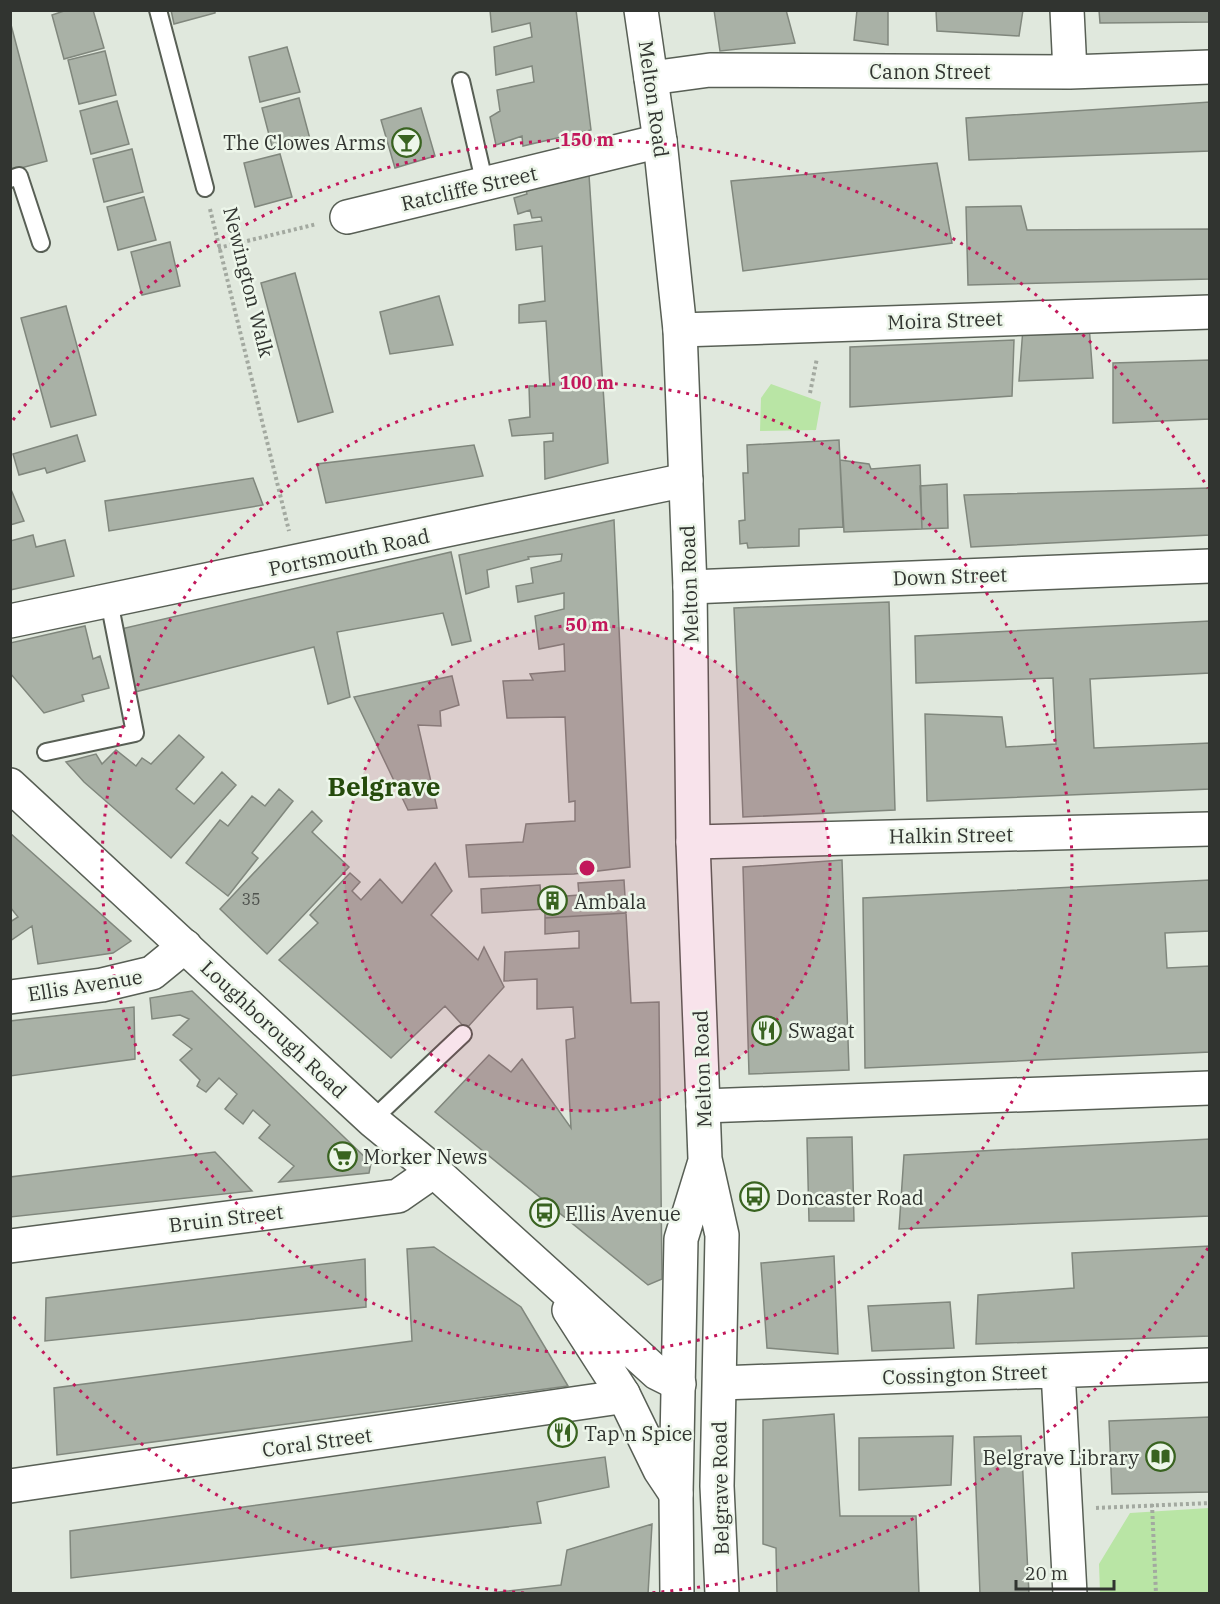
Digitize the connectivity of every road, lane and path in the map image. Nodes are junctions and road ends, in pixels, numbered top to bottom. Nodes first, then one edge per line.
1 (158, 10) edge
2 (642, 10) edge
3 (1067, 10) edge
4 (1209, 67) edge
5 (1070, 72) junction
6 (651, 78) junction
7 (461, 81) dead end
8 (660, 141) junction
9 (10, 179) edge
10 (485, 185) junction
11 (205, 188) joint
12 (347, 217) joint
13 (41, 243) dead end
14 (218, 248) junction
15 (1209, 312) edge
16 (680, 330) junction
17 (686, 480) junction
18 (297, 563) junction
19 (1209, 566) edge
20 (690, 587) junction
21 (109, 601) junction
22 (10, 621) edge
23 (46, 752) dead end
24 (10, 785) edge
25 (1209, 829) edge
26 (693, 842) junction
27 (185, 946) junction
28 (10, 997) edge
29 (463, 1034) dead end
30 (1209, 1088) edge
31 (703, 1106) junction
32 (372, 1120) junction
33 (705, 1159) junction
34 (434, 1170) junction
35 (10, 1246) edge
36 (542, 1268) junction
37 (1209, 1365) edge
38 (1058, 1371) junction
39 (720, 1383) junction
40 (679, 1384) junction
41 (623, 1394) junction
42 (10, 1486) edge
43 (676, 1494) junction
44 (1209, 1503) edge
45 (1152, 1504) junction
46 (1066, 1510) junction
47 (677, 1593) edge
48 (722, 1593) edge
49 (1070, 1593) edge
50 (1156, 1593) edge

1 - 11 lane, Newington Walk
2 - 6 street, Melton Road
3 - 5 street
4 - 5 street, Canon Street
5 - 6 street, Canon Street
6 - 8 street, Melton Road
7 - 10 lane
8 - 10 street, Ratcliffe Street
8 - 16 street, Melton Road
9 - 13 lane
10 - 12 street, Ratcliffe Street
11 - 14 path, Newington Walk
12 - 14 path
14 - 18 path, Newington Walk
15 - 16 street, Moira Street
16 - 17 street, Melton Road
17 - 18 street, Portsmouth Road
17 - 20 street, Melton Road
18 - 21 street, Portsmouth Road
19 - 20 street, Down Street
20 - 26 street, Melton Road
21 - 22 street, Portsmouth Road
21 - 23 lane
24 - 27 street, Loughborough Road
25 - 26 street, Halkin Street
26 - 31 street, Melton Road
27 - 28 street, Ellis Avenue
27 - 32 street, Loughborough Road
29 - 32 lane
30 - 31 street
31 - 33 street, Melton Road
32 - 34 street, Loughborough Road
33 - 39 street, Melton Road
33 - 40 street, Melton Road
34 - 35 street, Bruin Street
34 - 36 street, Loughborough Road
36 - 40 street, Loughborough Road
36 - 41 street, Loughborough Road
37 - 38 street, Cossington Street
38 - 39 street, Cossington Street
38 - 46 street
39 - 40 street
39 - 48 street, Belgrave Road
40 - 43 street, Belgrave Road
41 - 42 street, Coral Street
41 - 43 street, Loughborough Road
43 - 47 street, Belgrave Road
44 - 45 path
45 - 46 path
45 - 50 path
46 - 49 street

